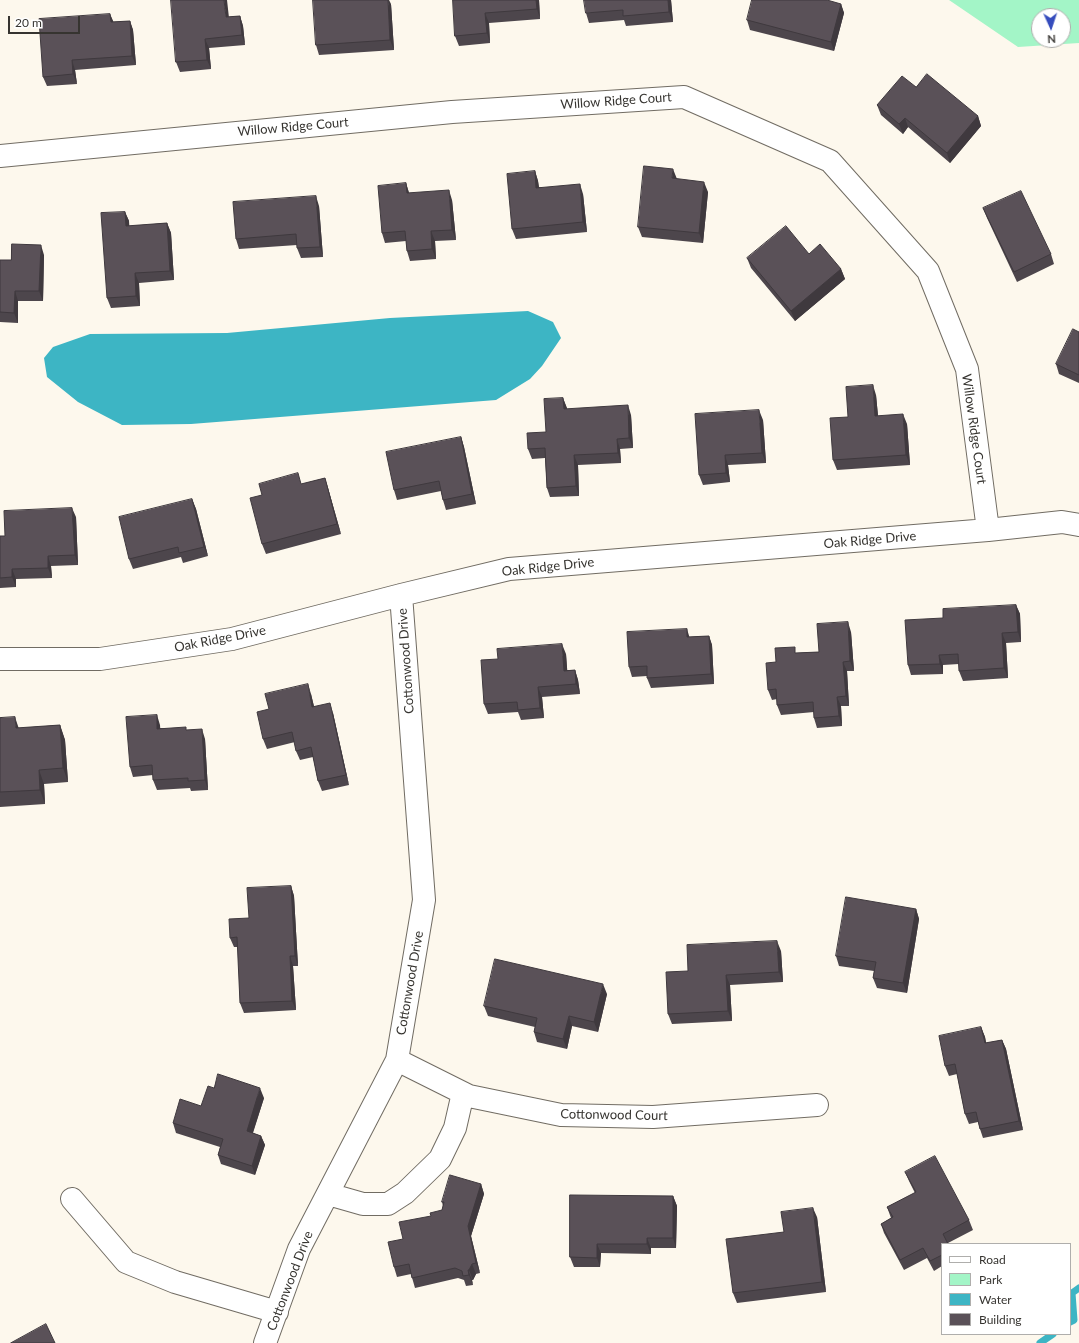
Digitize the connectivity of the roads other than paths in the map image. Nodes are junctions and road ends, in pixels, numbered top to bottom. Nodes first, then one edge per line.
1 (0, 156) edge
2 (1079, 524) edge
3 (988, 530) junction
4 (400, 595) junction
5 (0, 659) edge
6 (397, 1060) junction
7 (464, 1093) junction
8 (817, 1105) dead end
9 (328, 1194) junction
10 (72, 1198) dead end
11 (277, 1312) junction
12 (265, 1343) edge

1 - 3 street, Willow Ridge Court
2 - 3 street, Oak Ridge Drive
3 - 4 street, Oak Ridge Drive
4 - 5 street, Oak Ridge Drive
4 - 6 street, Cottonwood Drive
6 - 7 street, Cottonwood Court
6 - 9 street, Cottonwood Drive
7 - 8 street, Cottonwood Court
7 - 9 street
9 - 11 street, Cottonwood Drive
10 - 11 street
11 - 12 street, Cottonwood Drive

